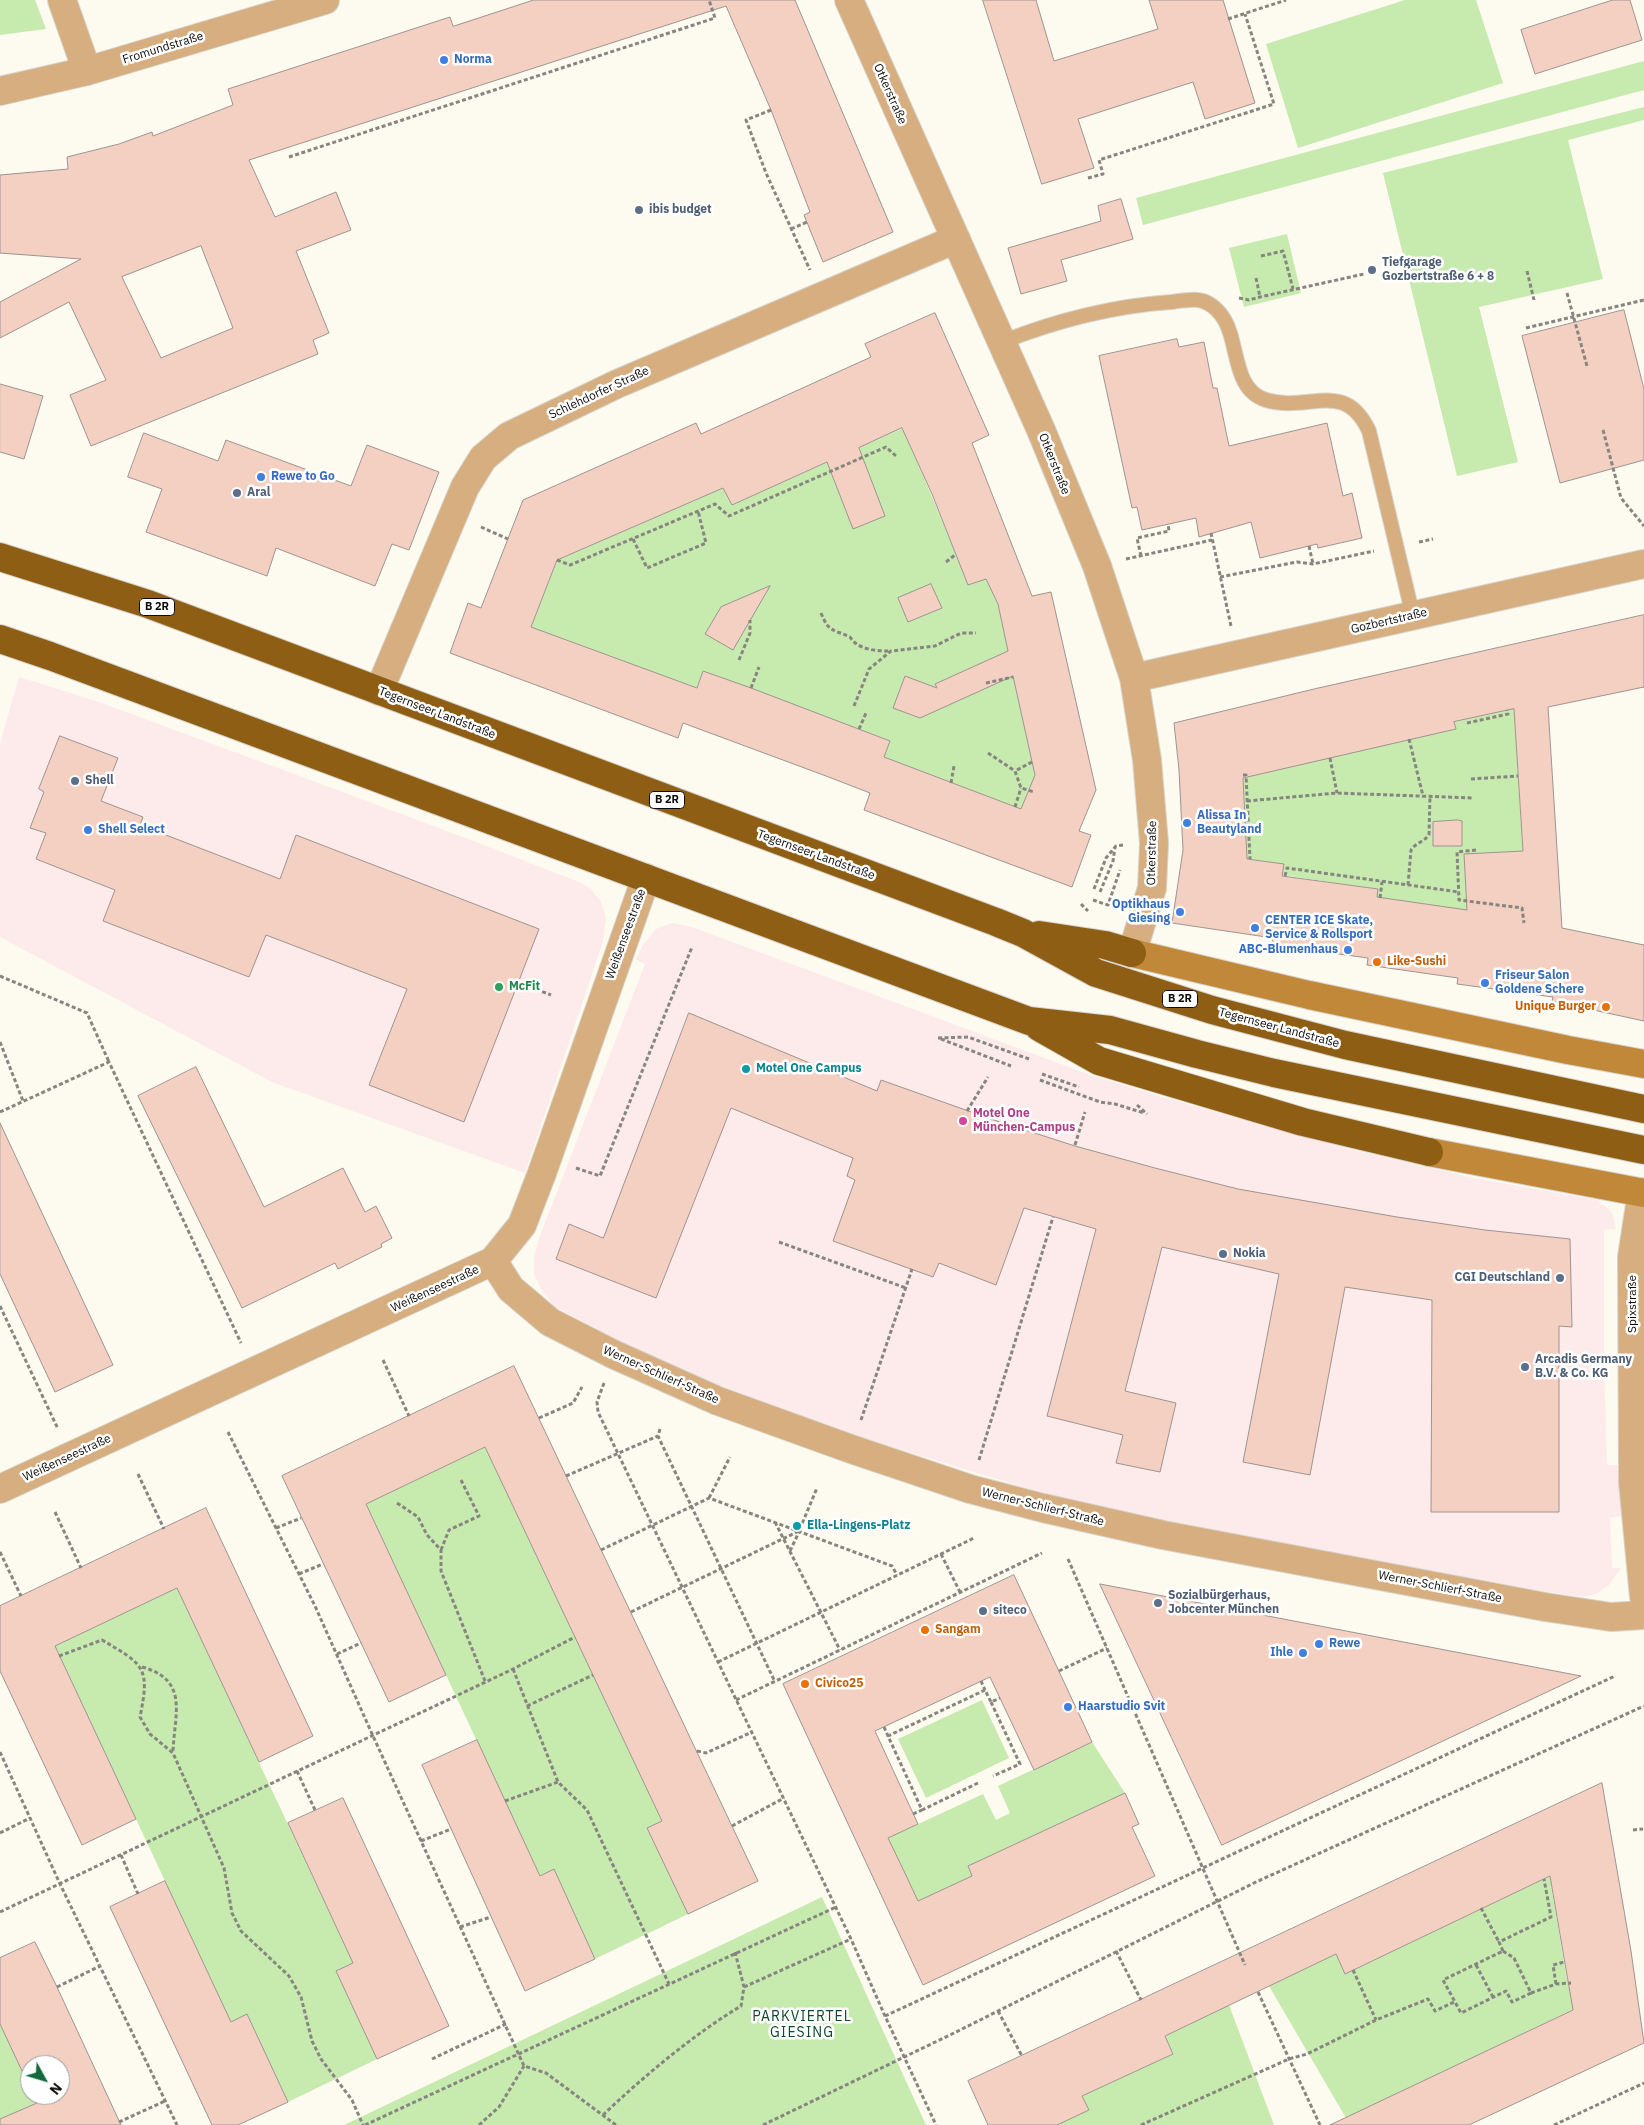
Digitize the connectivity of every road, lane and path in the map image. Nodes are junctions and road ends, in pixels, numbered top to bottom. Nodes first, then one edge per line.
1 (62, 0) edge
2 (325, 0) edge
3 (709, 0) edge
4 (849, 0) edge
5 (1286, 0) edge
6 (1245, 14) junction
7 (1228, 19) dead end
8 (87, 71) junction
9 (0, 91) edge
10 (771, 110) dead end
11 (289, 157) dead end
12 (1088, 178) dead end
13 (807, 222) dead end
14 (791, 228) junction
15 (956, 239) junction
16 (1261, 256) dead end
17 (1527, 271) dead end
18 (1364, 274) dead end
19 (1256, 278) dead end
20 (1294, 289) junction
21 (1567, 293) dead end
22 (822, 297) junction
23 (1260, 297) junction
24 (1534, 300) dead end
25 (1644, 300) edge
26 (1212, 305) junction
27 (1574, 317) junction
28 (1526, 328) dead end
29 (1002, 342) junction
30 (1586, 366) dead end
31 (1603, 430) dead end
32 (896, 456) dead end
33 (698, 512) junction
34 (1168, 524) dead end
35 (1644, 526) edge
36 (1211, 533) dead end
37 (633, 539) junction
38 (1433, 539) dead end
39 (1212, 540) junction
40 (1309, 546) dead end
41 (1396, 546) junction
42 (956, 555) dead end
43 (0, 557) edge
44 (557, 560) dead end
45 (946, 562) dead end
46 (1313, 564) junction
47 (1644, 564) edge
48 (1220, 578) junction
49 (821, 613) dead end
50 (1413, 616) junction
51 (750, 620) dead end
52 (976, 633) dead end
53 (0, 640) edge
54 (891, 652) junction
55 (1238, 655) junction
56 (739, 660) dead end
57 (759, 667) dead end
58 (1014, 676) dead end
59 (1134, 678) junction
60 (986, 683) dead end
61 (751, 688) dead end
62 (379, 691) junction
63 (854, 706) dead end
64 (1507, 710) dead end
65 (866, 713) dead end
66 (1467, 723) dead end
67 (858, 729) dead end
68 (1409, 739) dead end
69 (988, 753) dead end
70 (1330, 758) dead end
71 (1032, 762) dead end
72 (954, 766) dead end
73 (1015, 771) junction
74 (1243, 775) dead end
75 (1518, 776) dead end
76 (1471, 780) dead end
77 (951, 783) dead end
78 (1021, 788) junction
79 (1034, 792) dead end
80 (1337, 793) junction
81 (1423, 796) junction
82 (1430, 796) junction
83 (1472, 798) dead end
84 (1247, 801) junction
85 (1015, 807) dead end
86 (1476, 850) dead end
87 (1250, 859) dead end
88 (1285, 876) dead end
89 (646, 878) junction
90 (1382, 882) junction
91 (1408, 885) junction
92 (1094, 889) dead end
93 (1113, 891) dead end
94 (1100, 892) dead end
95 (1459, 892) junction
96 (1380, 898) dead end
97 (1093, 900) dead end
98 (1524, 923) dead end
99 (1023, 933) junction
100 (692, 947) dead end
101 (1132, 953) junction
102 (0, 976) edge
103 (518, 982) dead end
104 (551, 995) dead end
105 (1029, 1021) junction
106 (938, 1038) dead end
107 (0, 1042) edge
108 (109, 1062) junction
109 (1644, 1064) edge
110 (1011, 1066) dead end
111 (1042, 1074) dead end
112 (988, 1077) dead end
113 (1040, 1080) dead end
114 (1085, 1089) dead end
115 (1102, 1096) dead end
116 (23, 1101) junction
117 (1115, 1104) junction
118 (1644, 1109) edge
119 (967, 1110) dead end
120 (0, 1112) edge
121 (1085, 1112) dead end
122 (1147, 1114) dead end
123 (1075, 1146) dead end
124 (1644, 1150) edge
125 (1429, 1152) joint
126 (576, 1167) dead end
127 (1643, 1193) edge
128 (1054, 1216) dead end
129 (779, 1242) dead end
130 (493, 1261) junction
131 (912, 1269) dead end
132 (906, 1288) junction
133 (0, 1306) edge
134 (241, 1343) dead end
135 (614, 1355) junction
136 (382, 1360) dead end
137 (582, 1387) dead end
138 (409, 1416) dead end
139 (539, 1418) dead end
140 (58, 1429) dead end
141 (660, 1429) dead end
142 (228, 1432) dead end
143 (658, 1436) junction
144 (851, 1449) junction
145 (618, 1453) junction
146 (730, 1457) dead end
147 (978, 1463) dead end
148 (138, 1474) dead end
149 (566, 1476) dead end
150 (461, 1480) dead end
151 (817, 1488) dead end
152 (0, 1489) edge
153 (709, 1498) junction
154 (397, 1503) dead end
155 (692, 1507) junction
156 (55, 1512) dead end
157 (301, 1518) dead end
158 (774, 1522) junction
159 (653, 1525) junction
160 (276, 1528) junction
161 (164, 1529) dead end
162 (800, 1531) junction
163 (974, 1538) dead end
164 (783, 1539) junction
165 (441, 1550) junction
166 (601, 1550) dead end
167 (0, 1552) edge
168 (790, 1552) junction
169 (1042, 1553) dead end
170 (941, 1554) junction
171 (1068, 1559) dead end
172 (323, 1564) dead end
173 (81, 1568) dead end
174 (721, 1569) junction
175 (299, 1574) junction
176 (896, 1575) junction
177 (683, 1587) junction
178 (960, 1592) junction
179 (21, 1596) dead end
180 (1644, 1596) edge
181 (631, 1612) dead end
182 (821, 1612) junction
183 (1644, 1615) edge
184 (576, 1637) dead end
185 (756, 1643) junction
186 (361, 1644) dead end
187 (1107, 1648) junction
188 (840, 1650) junction
189 (336, 1654) junction
190 (60, 1656) dead end
191 (718, 1662) junction
192 (141, 1667) junction
193 (512, 1669) junction
194 (1059, 1671) dead end
195 (593, 1675) dead end
196 (1614, 1676) dead end
197 (485, 1681) junction
198 (981, 1681) dead end
199 (775, 1682) junction
200 (985, 1690) junction
201 (1000, 1698) dead end
202 (736, 1700) junction
203 (991, 1702) junction
204 (527, 1706) junction
205 (1644, 1706) edge
206 (884, 1727) dead end
207 (752, 1732) junction
208 (372, 1736) junction
209 (888, 1736) junction
210 (697, 1750) dead end
211 (0, 1752) edge
212 (173, 1753) junction
213 (297, 1771) junction
214 (994, 1776) dead end
215 (558, 1782) junction
216 (978, 1783) dead end
217 (784, 1798) junction
218 (505, 1800) dead end
219 (315, 1810) dead end
220 (922, 1810) junction
221 (913, 1814) dead end
222 (201, 1817) junction
223 (30, 1818) junction
224 (732, 1826) dead end
225 (451, 1829) dead end
226 (1643, 1829) edge
227 (1633, 1830) dead end
228 (0, 1833) edge
229 (421, 1841) junction
230 (121, 1855) junction
231 (1204, 1868) junction
232 (1544, 1879) dead end
233 (60, 1884) junction
234 (138, 1894) dead end
235 (1218, 1900) junction
236 (836, 1907) junction
237 (1481, 1908) dead end
238 (0, 1912) edge
239 (491, 1917) dead end
240 (460, 1926) junction
241 (852, 1939) junction
242 (1498, 1942) junction
243 (1116, 1951) junction
244 (1503, 1951) junction
245 (735, 1952) junction
246 (1564, 1962) dead end
247 (1245, 1965) dead end
248 (1476, 1965) junction
249 (100, 1966) junction
250 (1353, 1970) dead end
251 (1571, 1983) dead end
252 (669, 1984) junction
253 (1556, 1984) junction
254 (57, 1987) dead end
255 (744, 1987) junction
256 (1258, 1992) dead end
257 (1530, 1993) junction
258 (1493, 1997) junction
259 (1141, 2000) dead end
260 (1454, 2002) junction
261 (998, 2011) junction
262 (885, 2016) junction
263 (1376, 2020) junction
264 (506, 2024) junction
265 (518, 2054) junction
266 (1022, 2056) dead end
267 (904, 2057) junction
268 (432, 2059) dead end
269 (1289, 2059) junction
270 (524, 2066) junction
271 (1644, 2083) edge
272 (165, 2101) junction
273 (603, 2115) junction
274 (119, 2122) dead end
275 (177, 2125) edge
276 (364, 2125) edge
277 (479, 2125) edge
278 (616, 2125) edge
279 (763, 2125) edge
280 (936, 2125) edge
281 (1141, 2125) edge
282 (1320, 2125) edge
283 (1554, 2125) edge

1 - 8 street
2 - 8 street, Fromundstraße
3 - 11 path
4 - 15 street, Otkerstraße
5 - 6 path
6 - 7 path
6 - 12 path
8 - 9 street, Fromundstraße
10 - 14 path
13 - 14 path
14 - 22 path
15 - 22 street, Schlehdorfer Straße
15 - 29 street, Otkerstraße
16 - 20 path
17 - 24 path
18 - 20 path
19 - 23 path
20 - 23 path
21 - 27 path
22 - 62 street, Schlehdorfer Straße
23 - 26 path
25 - 27 path
26 - 29 lane
26 - 41 lane
27 - 28 path
27 - 30 path
29 - 59 street, Otkerstraße
31 - 35 path
32 - 33 path
33 - 37 path
33 - 37 path
34 - 39 path
36 - 39 path
37 - 44 path
38 - 41 path
39 - 48 path
40 - 46 path
41 - 46 path
41 - 50 lane
42 - 45 path
43 - 62 highway, Tegernseer Landstraße / B 2R
46 - 48 path
47 - 50 street, Gozbertstraße
48 - 55 path
49 - 54 path
50 - 55 street, Gozbertstraße
51 - 56 path
52 - 54 path
53 - 89 highway
54 - 63 path
55 - 59 street, Gozbertstraße
57 - 61 path
58 - 60 path
59 - 101 street, Otkerstraße
62 - 99 highway, Tegernseer Landstraße / B 2R
64 - 66 path
65 - 67 path
68 - 81 path
69 - 73 path
70 - 80 path
71 - 73 path
72 - 77 path
73 - 78 path
74 - 84 path
75 - 76 path
78 - 79 path
78 - 85 path
80 - 81 path
80 - 84 path
81 - 82 path
82 - 83 path
82 - 91 path
84 - 87 path
86 - 95 path
88 - 90 path
89 - 105 highway
89 - 130 street, Weißenseestraße
90 - 91 path
90 - 96 path
91 - 95 path
92 - 94 path
93 - 97 path
95 - 98 path
99 - 101 highway
99 - 118 highway, Tegernseer Landstraße / B 2R
100 - 126 path
101 - 109 main road
102 - 108 path
103 - 104 path
105 - 124 highway
105 - 125 highway
106 - 110 path
107 - 116 path
108 - 116 path
108 - 134 path
111 - 114 path
112 - 119 path
113 - 117 path
115 - 117 path
116 - 120 path
117 - 122 path
121 - 123 path
125 - 127 main road
127 - 180 street, Spixstraße
128 - 147 path
129 - 132 path
130 - 135 street, Werner-Schlierf-Straße
130 - 152 street, Weißenseestraße
131 - 132 path
132 - 144 path
133 - 140 path
135 - 144 street, Werner-Schlierf-Straße
135 - 145 path
136 - 138 path
137 - 139 path
141 - 143 path
142 - 160 path
143 - 145 path
143 - 155 path
144 - 183 street, Werner-Schlierf-Straße
145 - 149 path
145 - 159 path
146 - 153 path
148 - 161 path
150 - 165 path
151 - 162 path
153 - 155 path
153 - 158 path
154 - 165 path
155 - 159 path
155 - 174 path
156 - 173 path
157 - 160 path
158 - 162 path
158 - 164 path
159 - 166 path
159 - 177 path
160 - 175 path
162 - 164 path
162 - 168 path
162 - 176 path
163 - 170 path
164 - 168 path
164 - 174 path
165 - 197 path
167 - 179 path
168 - 182 path
169 - 178 path
170 - 176 path
170 - 178 path
171 - 187 path
172 - 175 path
174 - 177 path
174 - 185 path
175 - 189 path
176 - 182 path
177 - 181 path
177 - 191 path
178 - 188 path
182 - 185 path
182 - 188 path
184 - 193 path
185 - 191 path
185 - 199 path
186 - 189 path
187 - 194 path
187 - 231 path
188 - 199 path
189 - 208 path
190 - 192 path
191 - 202 path
192 - 212 path
192 - 212 path
193 - 197 path
193 - 204 path
195 - 204 path
196 - 231 path
197 - 208 path
198 - 200 path
199 - 202 path
200 - 203 path
200 - 209 path
201 - 203 path
202 - 207 path
203 - 214 path
204 - 215 path
205 - 235 path
206 - 209 path
207 - 210 path
207 - 217 path
208 - 213 path
208 - 229 path
209 - 220 path
211 - 223 path
212 - 222 path
213 - 219 path
213 - 222 path
215 - 218 path
215 - 252 path
216 - 220 path
217 - 224 path
217 - 236 path
220 - 221 path
222 - 230 path
222 - 276 path
223 - 228 path
223 - 233 path
225 - 229 path
226 - 227 path
229 - 240 path
230 - 233 path
230 - 234 path
231 - 235 path
231 - 262 path
232 - 242 path
233 - 238 path
233 - 249 path
235 - 243 path
235 - 247 path
236 - 241 path
236 - 245 path
237 - 242 path
239 - 240 path
240 - 264 path
241 - 255 path
241 - 262 path
242 - 244 path
243 - 259 path
243 - 261 path
244 - 248 path
244 - 257 path
245 - 252 path
245 - 255 path
246 - 253 path
248 - 258 path
248 - 260 path
249 - 254 path
249 - 272 path
250 - 263 path
251 - 253 path
252 - 265 path
253 - 257 path
255 - 273 path
256 - 269 path
257 - 258 path
258 - 260 path
260 - 263 path
261 - 266 path
261 - 267 path
262 - 267 path
263 - 269 path
264 - 265 path
264 - 268 path
265 - 270 path
265 - 276 path
267 - 279 path
267 - 280 path
269 - 281 path
269 - 282 path
270 - 273 path
270 - 277 path
271 - 283 path
272 - 274 path
272 - 275 path
273 - 278 path

